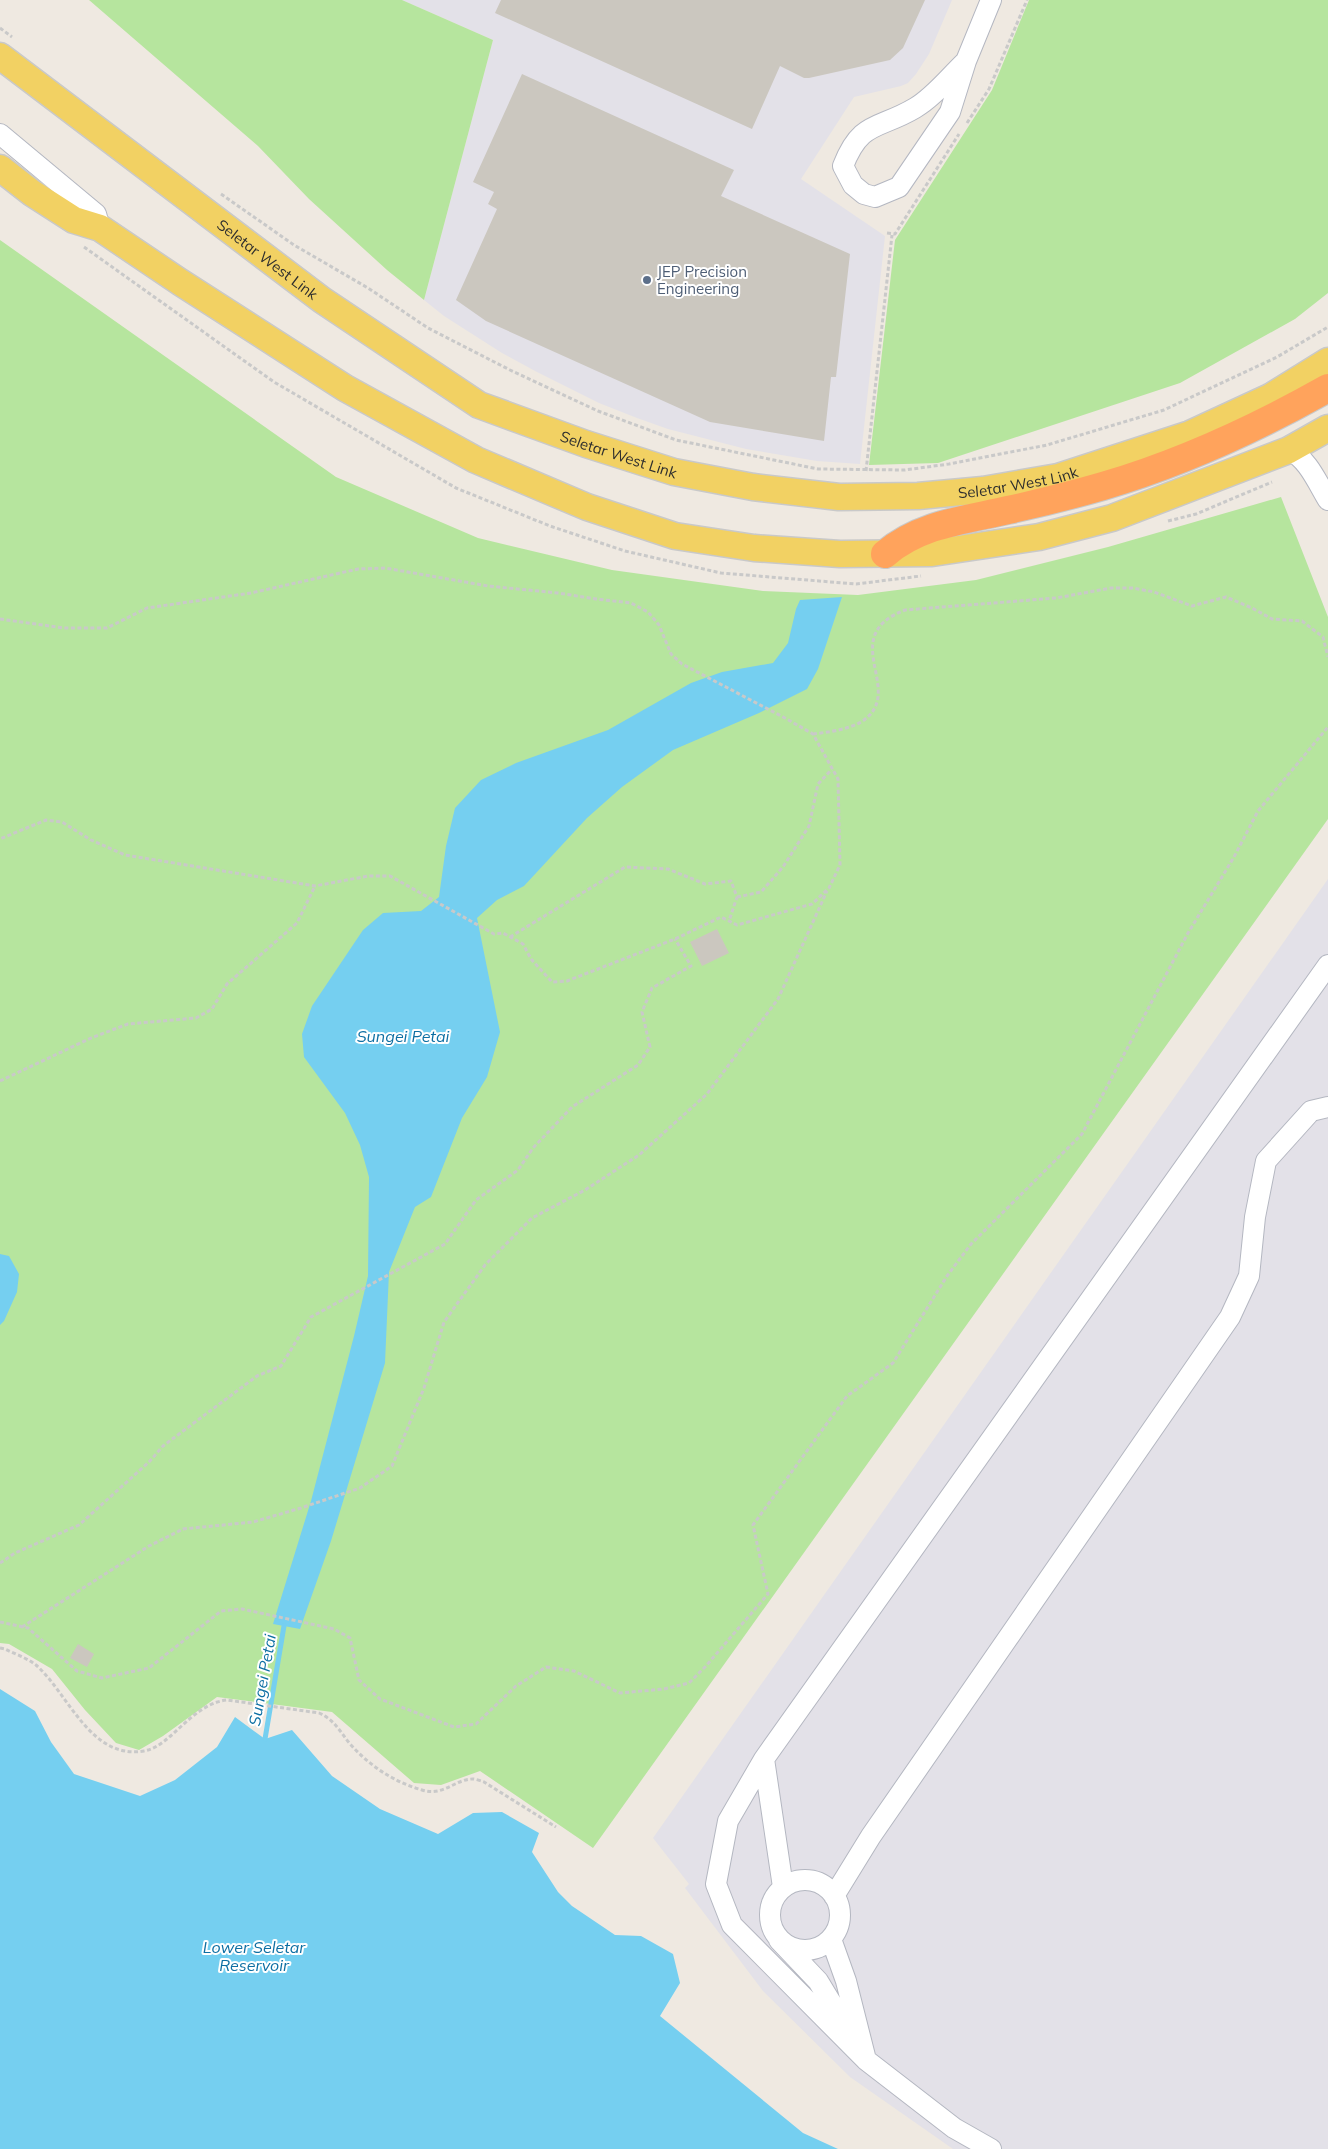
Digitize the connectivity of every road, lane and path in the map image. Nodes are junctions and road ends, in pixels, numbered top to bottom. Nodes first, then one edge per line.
1 (991, 0) edge
2 (0, 28) edge
3 (10, 49) edge
4 (966, 61) junction
5 (0, 134) edge
6 (0, 168) edge
7 (215, 190) dead end
8 (100, 228) junction
9 (892, 235) dead end
10 (1328, 327) edge
11 (1328, 362) edge
12 (1328, 388) edge
13 (1328, 428) edge
14 (1289, 450) junction
15 (866, 471) junction
16 (1328, 500) edge
17 (885, 554) junction
18 (0, 619) edge
19 (1328, 657) edge
20 (1328, 728) edge
21 (812, 734) junction
22 (832, 769) junction
23 (0, 839) edge
24 (315, 886) junction
25 (829, 888) junction
26 (737, 897) junction
27 (729, 921) junction
28 (510, 937) junction
29 (675, 939) junction
30 (1327, 968) edge
31 (0, 1081) edge
32 (1328, 1106) edge
33 (0, 1563) edge
34 (0, 1622) edge
35 (22, 1627) junction
36 (0, 1648) edge
37 (764, 1759) junction
38 (556, 1827) dead end
39 (783, 1887) junction
40 (834, 1896) junction
41 (831, 1939) junction
42 (779, 1940) junction
43 (866, 2060) junction
44 (991, 2149) edge

1 - 4 street
2 - 3 path
3 - 11 main road, Seletar West Link
4 - 4 street
5 - 8 street
6 - 8 main road
7 - 15 path
8 - 17 main road
9 - 15 path
10 - 15 path
12 - 17 highway
13 - 14 main road
14 - 16 street
14 - 17 main road
18 - 21 path
19 - 21 path
20 - 35 path
21 - 22 path
22 - 25 path
22 - 26 path
23 - 24 path
24 - 28 path
24 - 31 path
25 - 27 path
25 - 35 path
26 - 27 path
26 - 28 path
27 - 29 path
28 - 29 path
29 - 33 path
30 - 37 street
32 - 40 street
34 - 35 path
36 - 38 path
37 - 39 street
37 - 43 street
39 - 40 street
39 - 42 street
40 - 41 street
41 - 42 street
41 - 43 street
42 - 43 street
43 - 44 street

